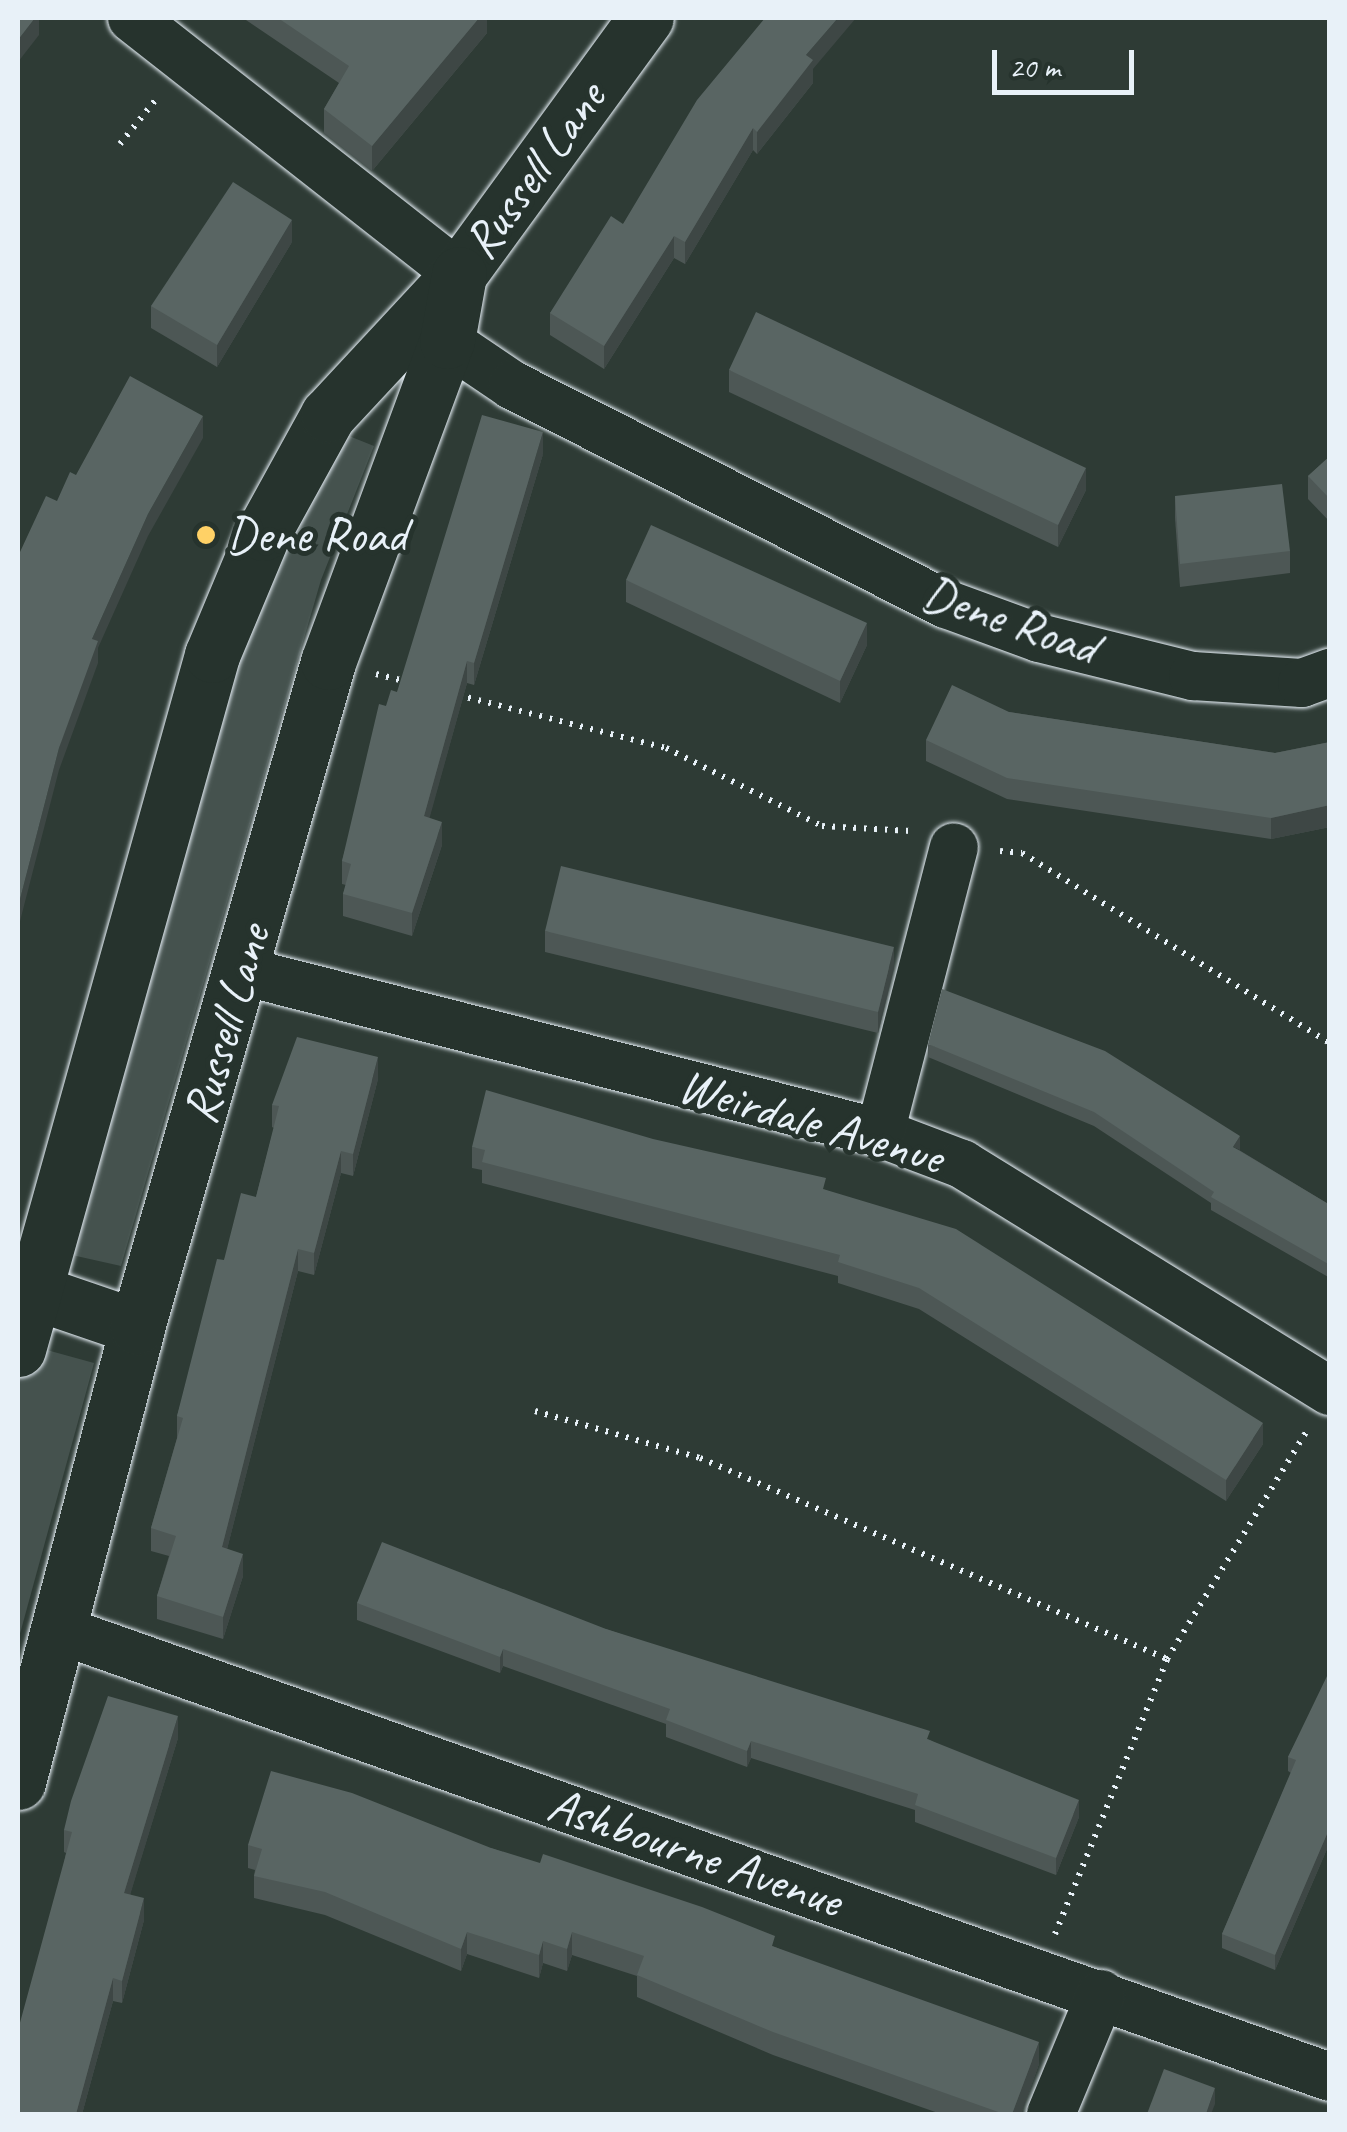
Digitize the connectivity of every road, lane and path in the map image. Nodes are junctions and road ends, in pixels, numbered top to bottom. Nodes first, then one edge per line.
1 (132, 18) edge
2 (646, 18) edge
3 (187, 61) junction
4 (120, 144) dead end
5 (459, 274) junction
6 (447, 341) junction
7 (328, 662) junction
8 (1330, 673) edge
9 (422, 686) edge
10 (440, 691) edge
11 (954, 847) junction
12 (242, 972) junction
13 (1330, 1043) edge
14 (880, 1133) junction
15 (34, 1292) junction
16 (137, 1328) junction
17 (18, 1349) edge
18 (1319, 1410) edge
19 (534, 1411) dead end
20 (60, 1630) junction
21 (1167, 1658) junction
22 (18, 1782) edge
23 (1040, 1972) junction
24 (1100, 1994) junction
25 (1330, 2077) edge
26 (1330, 2093) edge
27 (1051, 2114) edge
28 (1321, 2114) edge

1 - 3 street
2 - 5 main road, Russell Lane
3 - 4 path
3 - 5 street
5 - 6 main road, Russell Lane
5 - 15 main road, Russell Lane
6 - 7 main road, Russell Lane
6 - 8 street, Dene Road
7 - 9 path
7 - 12 main road, Russell Lane
10 - 11 path
11 - 13 path
11 - 14 street
12 - 14 street, Weirdale Avenue
12 - 16 main road, Russell Lane
14 - 18 street, Weirdale Avenue
15 - 16 main road
15 - 17 main road, Russell Lane
16 - 20 main road, Russell Lane
18 - 21 path
19 - 21 path
20 - 22 main road, Russell Lane
20 - 23 street, Ashbourne Avenue
21 - 23 path
23 - 24 street, Ashbourne Avenue
24 - 25 street, Ashbourne Avenue
24 - 27 street
26 - 28 street

